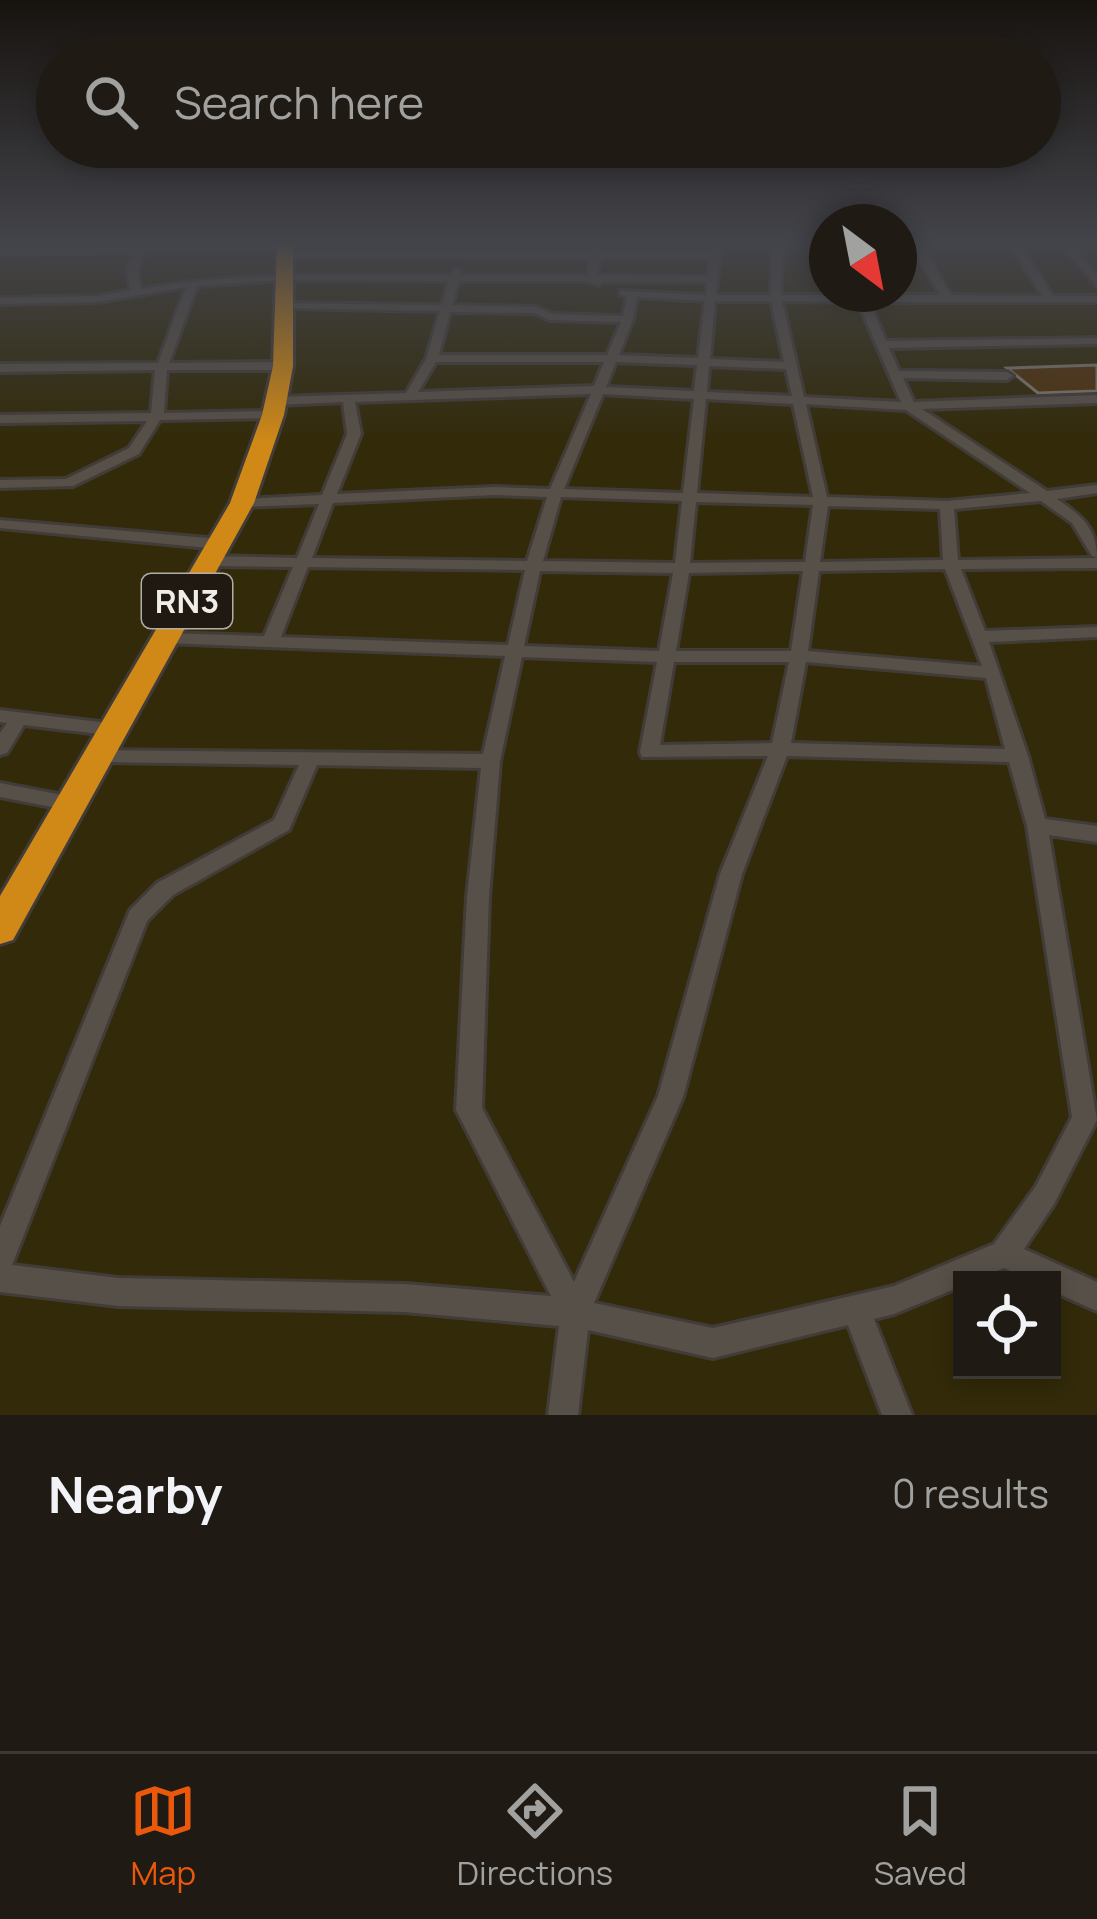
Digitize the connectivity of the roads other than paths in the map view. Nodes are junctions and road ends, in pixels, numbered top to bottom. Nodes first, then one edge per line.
1 (182, 311) edge
2 (284, 311) edge
3 (445, 311) edge
4 (538, 311) edge
5 (630, 311) edge
6 (710, 311) edge
7 (779, 311) edge
8 (867, 312) edge
9 (628, 320) junction
10 (1097, 341) edge
11 (880, 345) junction
12 (611, 358) junction
13 (432, 359) junction
14 (706, 363) junction
15 (283, 366) junction
16 (790, 366) junction
17 (0, 368) edge
18 (160, 370) junction
19 (894, 374) junction
20 (1007, 376) dead end
21 (596, 390) junction
22 (410, 396) junction
23 (700, 397) junction
24 (348, 398) junction
25 (1097, 399) edge
26 (796, 403) junction
27 (909, 406) junction
28 (274, 408) junction
29 (157, 415) junction
30 (0, 419) edge
31 (0, 484) edge
32 (1097, 489) edge
33 (556, 492) junction
34 (689, 495) junction
35 (1044, 496) junction
36 (328, 500) junction
37 (242, 502) junction
38 (821, 502) junction
39 (946, 505) junction
40 (0, 524) edge
41 (215, 553) junction
42 (1097, 553) edge
43 (303, 563) junction
44 (1097, 563) edge
45 (951, 564) junction
46 (533, 568) junction
47 (682, 568) junction
48 (814, 568) junction
49 (1097, 632) edge
50 (978, 637) junction
51 (165, 638) junction
52 (270, 643) junction
53 (517, 652) junction
54 (799, 656) junction
55 (669, 657) junction
56 (993, 673) junction
57 (10, 718) edge
58 (116, 730) junction
59 (0, 748) edge
60 (780, 749) junction
61 (102, 755) junction
62 (1018, 756) junction
63 (311, 758) junction
64 (490, 761) junction
65 (0, 790) edge
66 (73, 804) junction
67 (1037, 826) junction
68 (1097, 834) edge
69 (0, 929) edge
70 (1091, 1118) edge
71 (1004, 1254) junction
72 (0, 1260) edge
73 (0, 1278) edge
74 (1097, 1297) edge
75 (856, 1310) junction
76 (574, 1313) junction
77 (563, 1415) edge
78 (897, 1415) edge

1 - 18 street
2 - 15 highway, RN3
3 - 13 street
4 - 9 street
5 - 9 street
6 - 14 street
7 - 16 street
8 - 11 street
9 - 12 street
10 - 11 street
11 - 19 street
12 - 13 street
12 - 14 street
12 - 21 street
13 - 22 street
14 - 16 street
14 - 23 street
15 - 18 street
15 - 28 highway, RN3
16 - 26 street
17 - 18 street
18 - 29 street
19 - 20 street
19 - 27 street
21 - 22 street
21 - 23 street
21 - 33 street
22 - 24 street
23 - 26 street
23 - 34 street
24 - 28 street
24 - 36 street
25 - 27 street
26 - 27 street
26 - 38 street
27 - 35 street
28 - 29 street
28 - 37 highway, RN3
29 - 30 street
29 - 31 street
32 - 35 street
33 - 34 street
33 - 36 street
33 - 46 street
34 - 38 street
34 - 47 street
35 - 39 street
35 - 42 street
36 - 37 street
36 - 43 street
37 - 41 highway, RN3
38 - 39 street
38 - 48 street
39 - 45 street
40 - 41 street
41 - 43 street
41 - 51 highway, RN3
43 - 46 street
43 - 52 street
44 - 45 street
45 - 48 street
45 - 50 street
46 - 47 street
46 - 53 street
47 - 48 street
47 - 55 street
48 - 54 street
49 - 50 street
50 - 56 street
51 - 52 street
51 - 58 highway, RN3
52 - 53 street
53 - 55 street
53 - 64 street
54 - 55 street
54 - 56 street
54 - 60 street
55 - 60 street
56 - 62 street
57 - 58 street
57 - 59 street
58 - 61 highway, RN3
60 - 62 street
60 - 76 street
61 - 63 street
61 - 66 highway, RN3
62 - 67 street
63 - 64 street
63 - 72 street
64 - 76 street
65 - 66 street
66 - 69 highway, RN3
67 - 68 street
67 - 70 street
70 - 71 street
71 - 74 street
71 - 75 street
73 - 76 street
75 - 76 street
75 - 78 street
76 - 77 street

